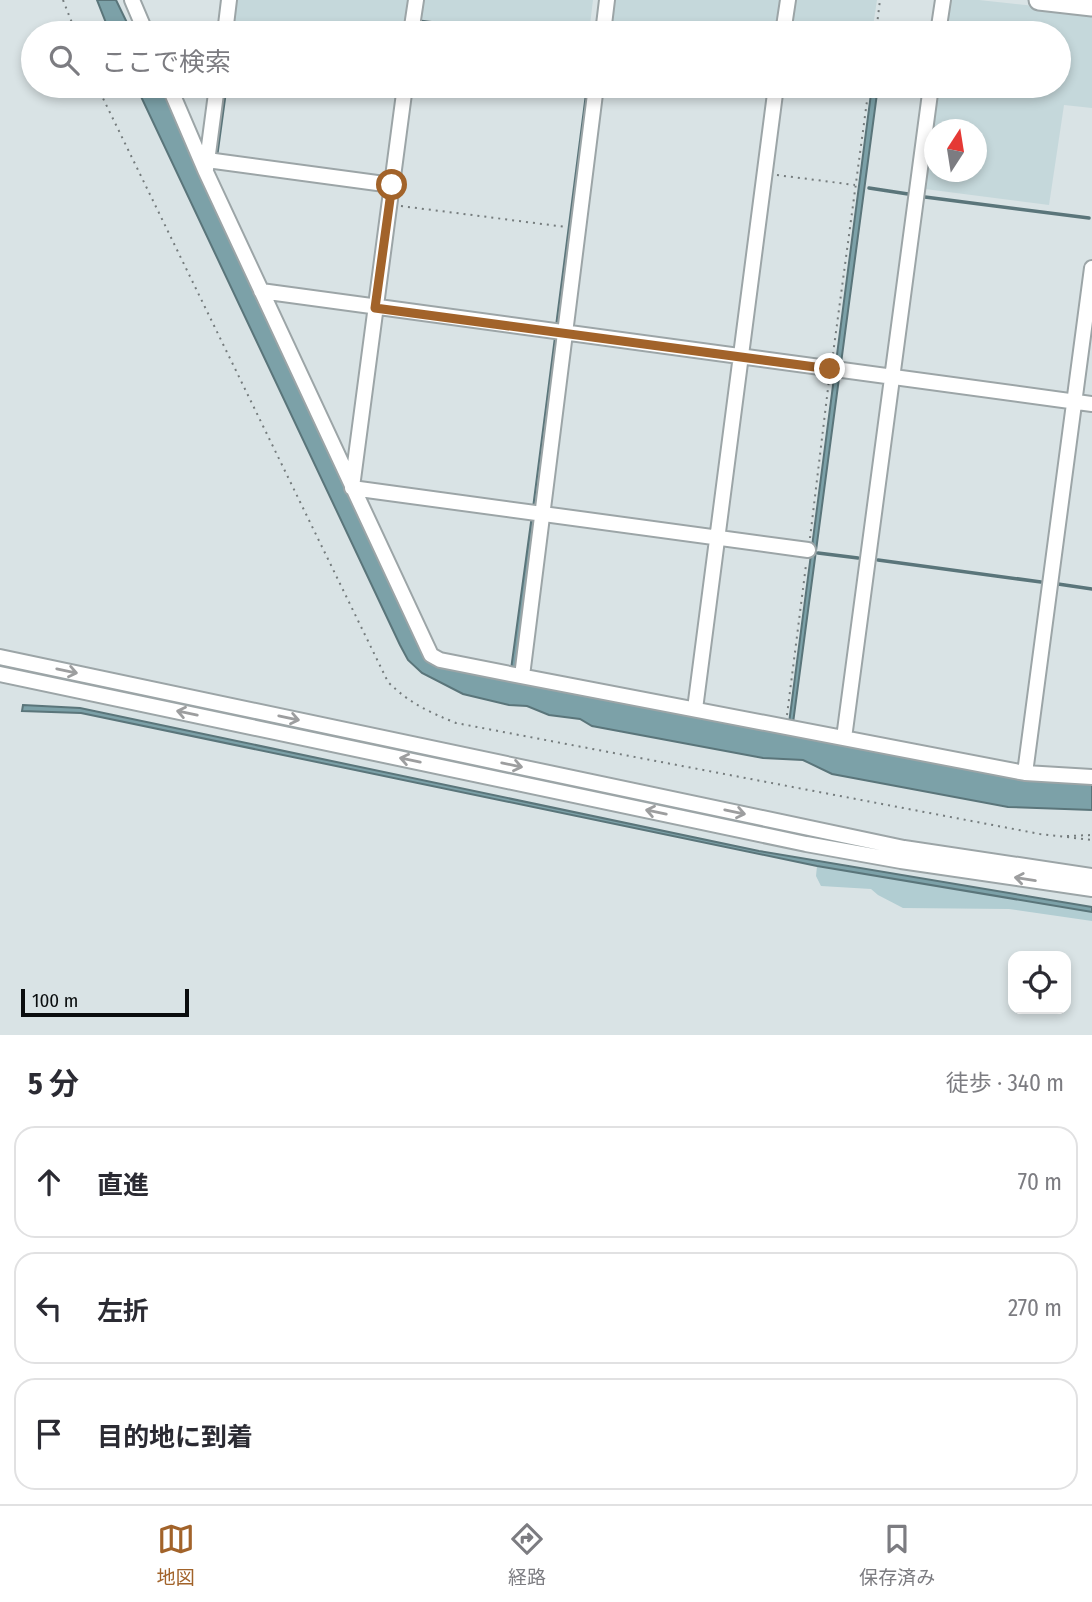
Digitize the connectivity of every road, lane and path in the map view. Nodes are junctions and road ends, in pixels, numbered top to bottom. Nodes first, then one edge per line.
1 (63, 0) edge
2 (132, 0) edge
3 (229, 0) edge
4 (416, 0) edge
5 (607, 0) edge
6 (788, 0) edge
7 (880, 0) edge
8 (943, 0) edge
9 (1038, 0) edge
10 (1092, 6) edge
11 (71, 21) edge
12 (141, 21) edge
13 (226, 21) edge
14 (413, 21) edge
15 (604, 21) edge
16 (785, 21) edge
17 (877, 21) edge
18 (940, 21) edge
19 (103, 98) edge
20 (175, 98) edge
21 (215, 98) edge
22 (403, 98) edge
23 (594, 98) edge
24 (774, 98) edge
25 (867, 98) edge
26 (929, 98) edge
27 (206, 165) junction
28 (765, 174) junction
29 (392, 185) junction
30 (856, 185) junction
31 (389, 204) junction
32 (567, 227) dead end
33 (1092, 268) edge
34 (261, 291) junction
35 (375, 308) junction
36 (565, 332) junction
37 (740, 356) junction
38 (835, 370) junction
39 (891, 378) junction
40 (1074, 402) junction
41 (1092, 404) edge
42 (352, 488) junction
43 (542, 513) junction
44 (717, 537) junction
45 (808, 550) junction
46 (0, 657) edge
47 (0, 674) edge
48 (517, 675) junction
49 (695, 709) junction
50 (790, 727) junction
51 (844, 738) junction
52 (1025, 773) junction
53 (1092, 777) edge
54 (1092, 835) edge
55 (1059, 836) junction
56 (1092, 840) edge
57 (1092, 876) edge
58 (1092, 890) edge

1 - 11 path
2 - 12 street
3 - 13 street
4 - 14 street
5 - 15 street
6 - 16 street
7 - 17 path
8 - 18 street
9 - 10 main road
19 - 55 path
20 - 27 street
21 - 27 street
22 - 29 street
23 - 36 street
24 - 28 street
25 - 30 path
26 - 39 street
27 - 29 street
27 - 34 street
28 - 30 path
28 - 37 street
29 - 31 street
30 - 38 path
31 - 32 path
31 - 35 street
33 - 40 street
34 - 35 street
34 - 42 street
35 - 36 street
35 - 42 street
36 - 37 street
36 - 43 street
37 - 38 street
37 - 44 street
38 - 39 street
38 - 45 path
39 - 40 street
39 - 51 street
40 - 41 street
40 - 52 street
42 - 43 street
42 - 48 street
43 - 44 street
43 - 48 street
44 - 45 street
44 - 49 street
45 - 50 path
46 -> 57 street
58 -> 47 street
48 - 49 street
49 - 50 street
50 - 51 street
51 - 52 street
52 - 53 street
54 - 55 path
55 - 56 path

